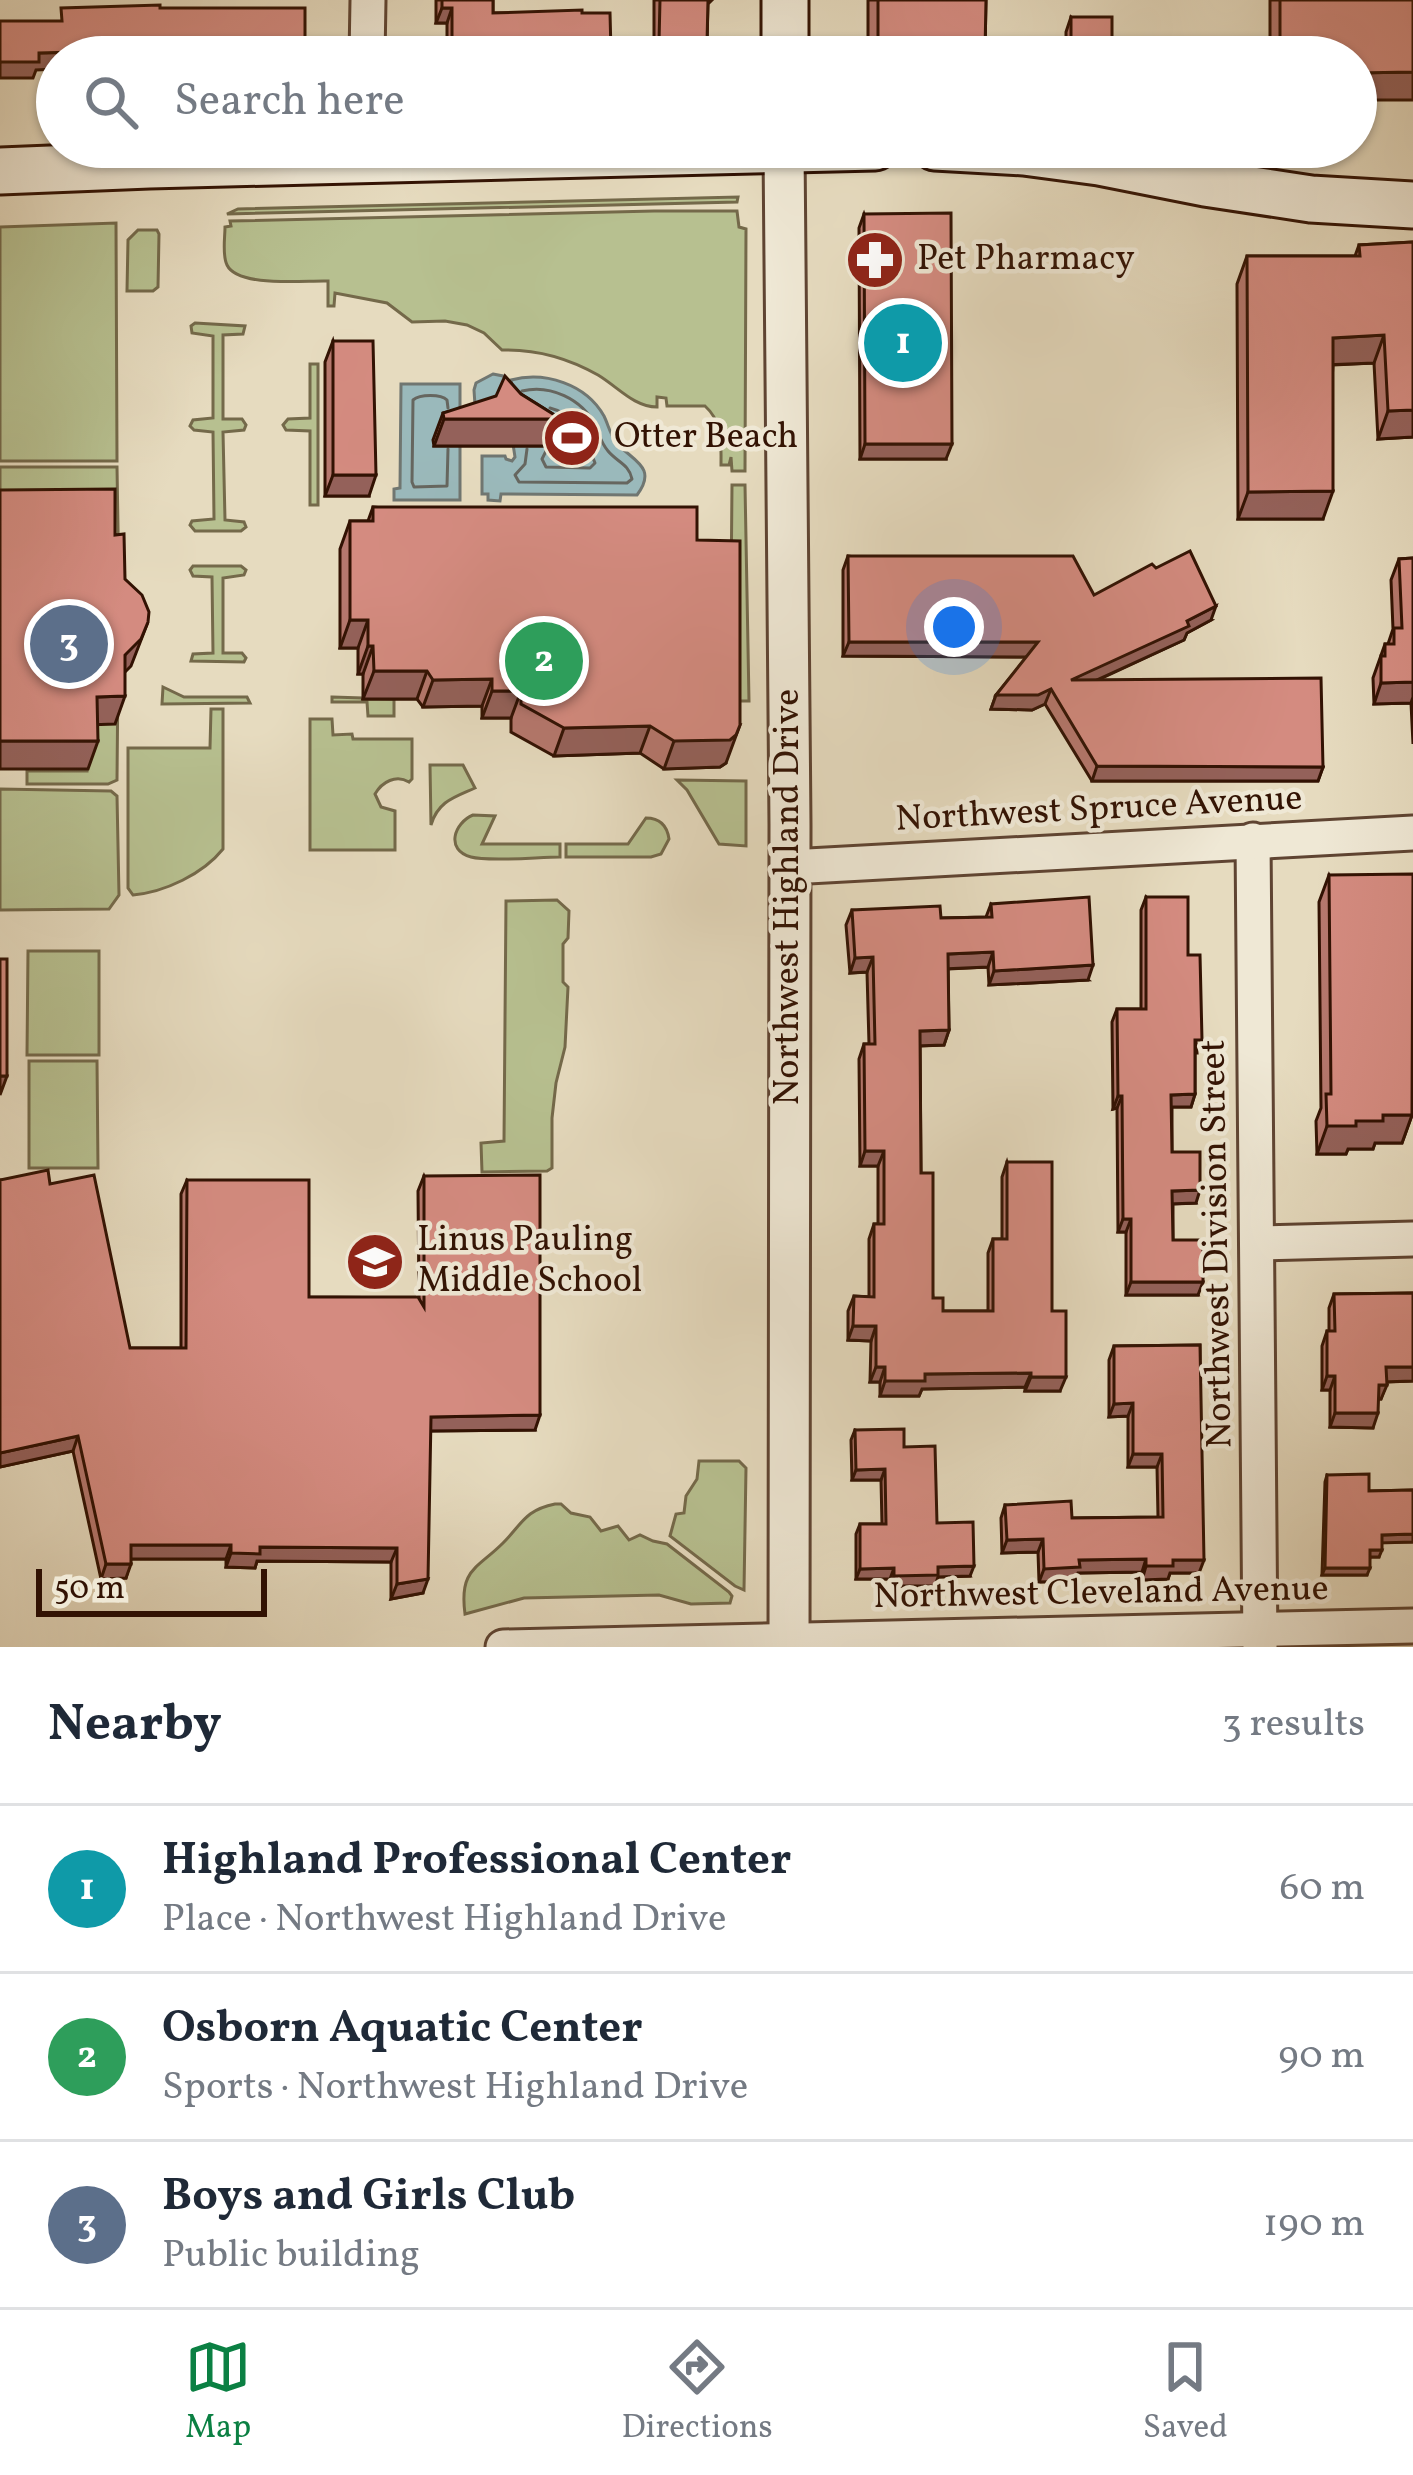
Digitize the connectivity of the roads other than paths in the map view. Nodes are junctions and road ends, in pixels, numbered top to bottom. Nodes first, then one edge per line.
1 (368, 0) edge
2 (785, 0) edge
3 (367, 36) edge
4 (785, 36) edge
5 (61, 168) edge
6 (784, 168) edge
7 (1129, 168) edge
8 (0, 171) edge
9 (1413, 205) edge
10 (1413, 832) edge
11 (1253, 840) junction
12 (790, 867) junction
13 (1413, 1239) edge
14 (1256, 1243) junction
15 (1413, 1626) edge
16 (1260, 1638) edge
17 (789, 1644) edge
18 (503, 1647) edge

1 - 3 street
2 - 4 main road
5 - 8 main road
6 - 12 street, Northwest Highland Drive
7 - 9 main road
10 - 11 street, Northwest Spruce Avenue
11 - 12 street, Northwest Spruce Avenue
11 - 14 street, Northwest Division Street
12 - 17 street, Northwest Highland Drive
13 - 14 street
14 - 16 street, Northwest Division Street
15 - 16 street, Northwest Cleveland Avenue
16 - 17 street, Northwest Cleveland Avenue
17 - 18 street, Northwest Cleveland Avenue

